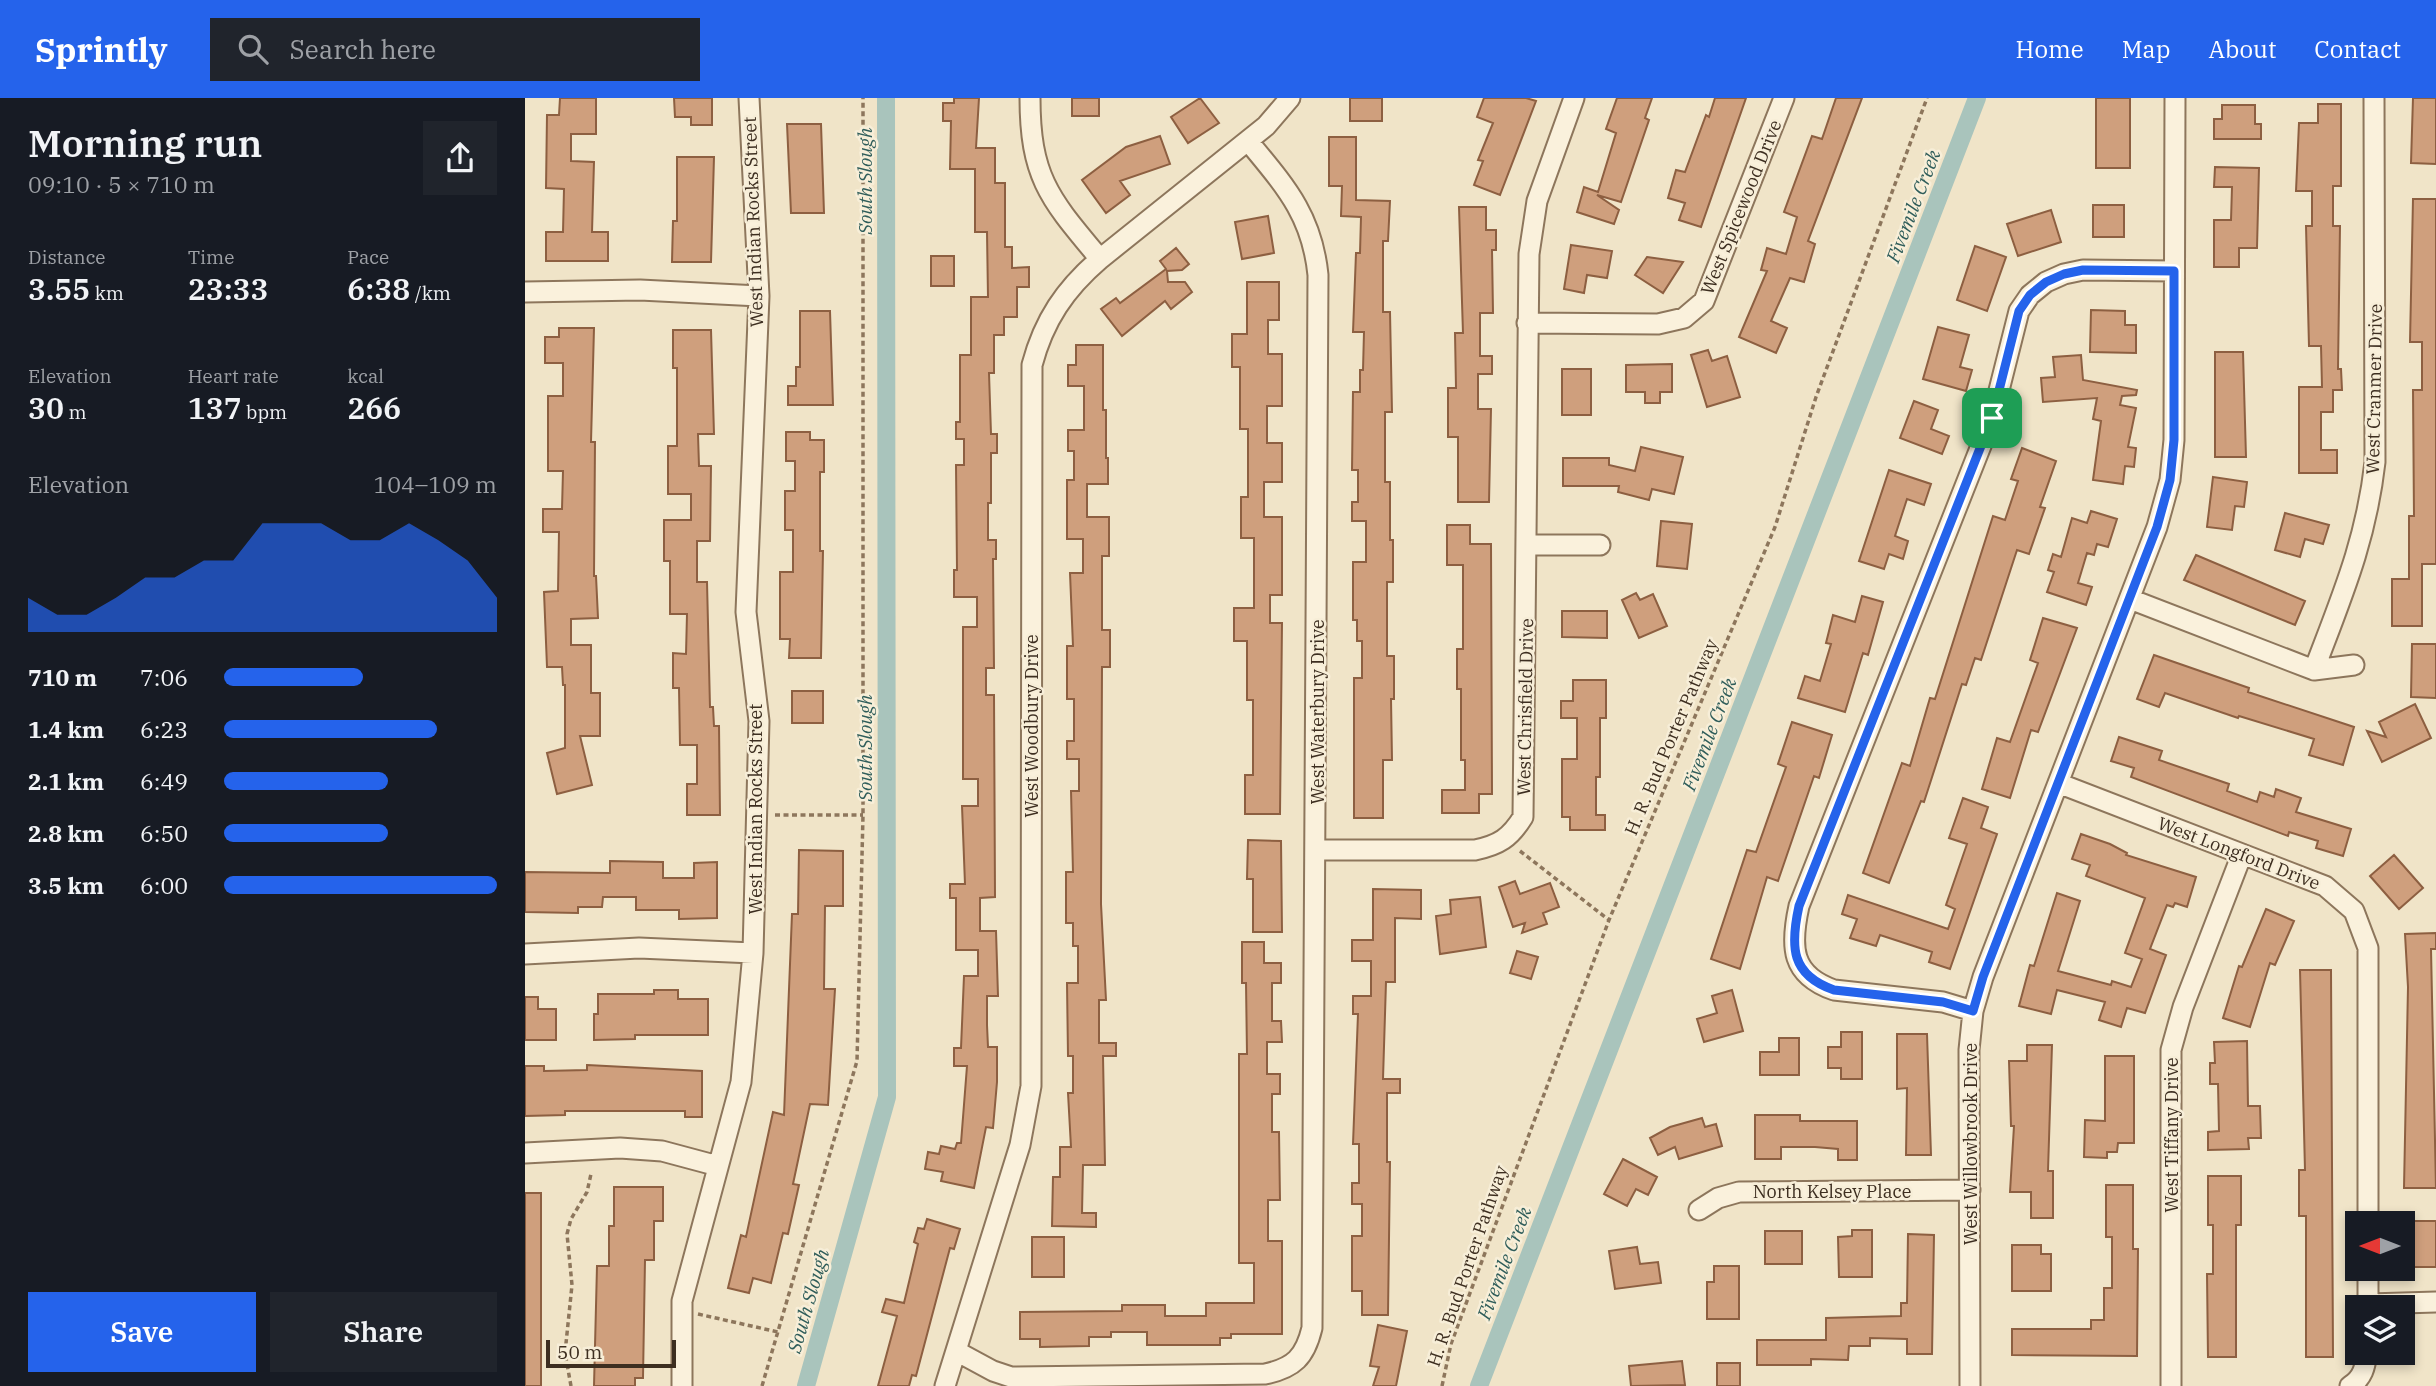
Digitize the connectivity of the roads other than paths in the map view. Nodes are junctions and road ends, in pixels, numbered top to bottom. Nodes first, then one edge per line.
1 (749, 98) edge
2 (1030, 98) edge
3 (1290, 98) edge
4 (1574, 98) edge
5 (1784, 98) edge
6 (2175, 98) edge
7 (2374, 98) edge
8 (1248, 141) junction
9 (1100, 260) junction
10 (2174, 271) junction
11 (525, 292) edge
12 (759, 296) junction
13 (1527, 323) junction
14 (1527, 545) junction
15 (1600, 545) dead end
16 (2130, 598) junction
17 (2354, 665) dead end
18 (2314, 670) junction
19 (2058, 783) junction
20 (1316, 850) junction
21 (2242, 854) junction
22 (753, 953) junction
23 (525, 954) edge
24 (1973, 1011) junction
25 (525, 1153) edge
26 (718, 1166) junction
27 (1970, 1190) junction
28 (1699, 1210) dead end
29 (2368, 1211) edge
30 (2436, 1302) edge
31 (2415, 1303) edge
32 (956, 1351) junction
33 (2366, 1365) edge
34 (2354, 1384) edge
35 (682, 1386) edge
36 (945, 1386) edge
37 (1970, 1386) edge
38 (2171, 1386) edge

1 - 12 street, West Indian Rocks Street
2 - 9 street
3 - 8 street
4 - 13 street, West Chrisfield Drive
5 - 13 street, West Spicewood Drive
6 - 10 street, West Willowbrook Drive
7 - 18 street, West Cranmer Drive
8 - 9 street, West Woodbury Drive
8 - 20 street, West Waterbury Drive
9 - 32 street, West Woodbury Drive
10 - 16 street, West Willowbrook Drive
10 - 24 street
11 - 12 street
12 - 22 street, West Indian Rocks Street
13 - 14 street, West Chrisfield Drive
14 - 15 street
14 - 20 street, West Chrisfield Drive
16 - 18 street
16 - 19 street, West Willowbrook Drive
17 - 18 street
19 - 21 street, West Longford Drive
19 - 24 street, West Willowbrook Drive
20 - 32 street, West Waterbury Drive
21 - 29 street, West Longford Drive
21 - 38 street, West Tiffany Drive
22 - 23 street
22 - 26 street, West Indian Rocks Street
24 - 27 street, West Willowbrook Drive
25 - 26 street
26 - 35 street, West Indian Rocks Street
27 - 28 street, North Kelsey Place
27 - 37 street, West Willowbrook Drive
30 - 31 street
32 - 36 street, West Woodbury Drive
33 - 34 street

